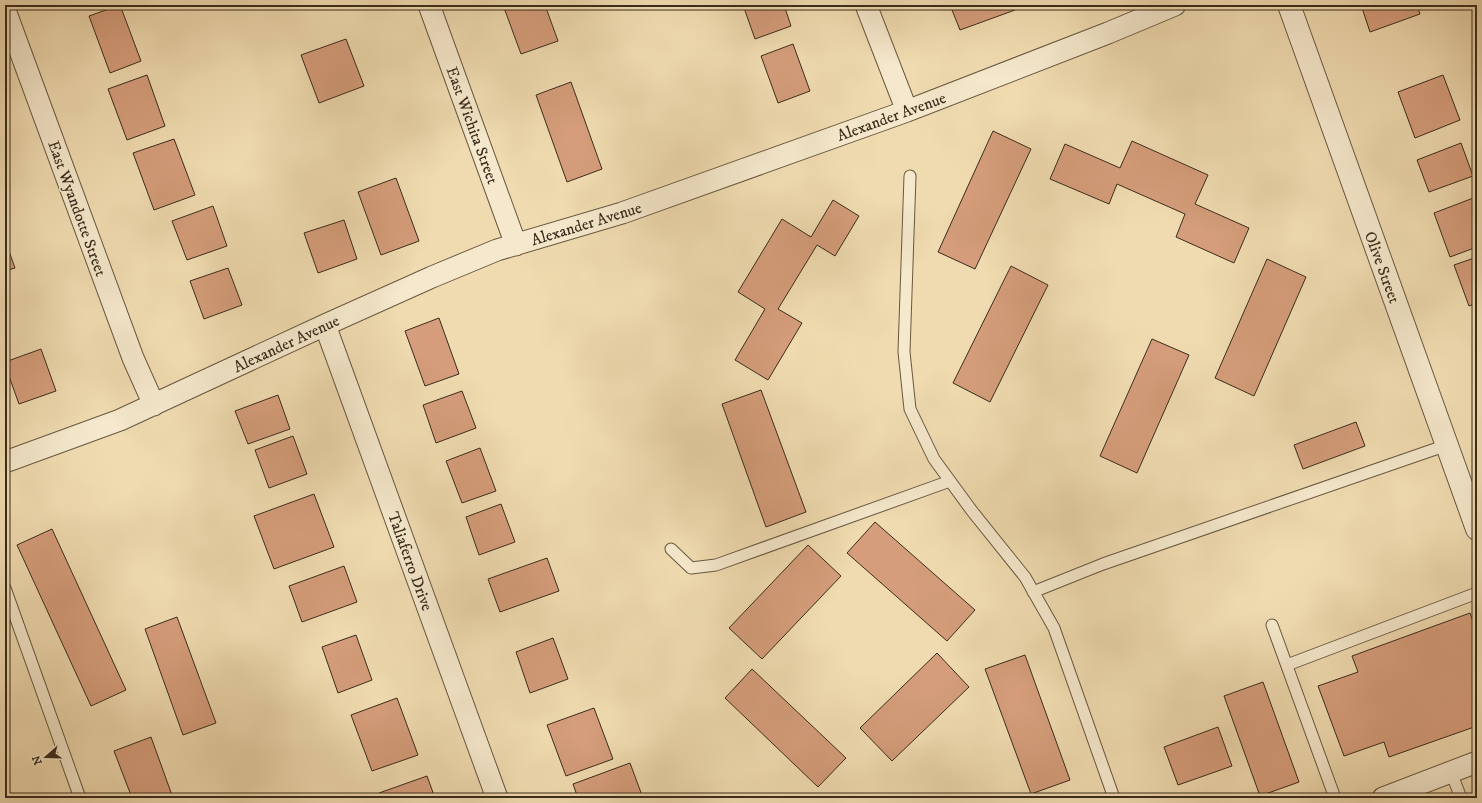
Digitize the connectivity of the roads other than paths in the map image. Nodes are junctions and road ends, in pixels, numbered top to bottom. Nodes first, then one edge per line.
1 (429, 5) edge
2 (866, 5) edge
3 (1175, 5) edge
4 (1289, 5) edge
5 (5, 10) edge
6 (907, 111) junction
7 (910, 176) dead end
8 (516, 245) junction
9 (325, 325) junction
10 (154, 405) junction
11 (1447, 445) junction
12 (5, 462) edge
13 (950, 481) junction
14 (1477, 529) edge
15 (671, 549) dead end
16 (5, 588) edge
17 (1033, 592) junction
18 (1477, 593) edge
19 (1272, 625) dead end
20 (1287, 665) junction
21 (1477, 762) edge
22 (1451, 772) junction
23 (80, 798) edge
24 (497, 798) edge
25 (1114, 798) edge
26 (1334, 798) edge
27 (1383, 798) edge
28 (1461, 798) edge

1 - 8 street, East Wichita Street
2 - 6 street
3 - 6 street, Alexander Avenue
4 - 11 street, Olive Street
5 - 10 street, East Wyandotte Street
6 - 8 street, Alexander Avenue
7 - 13 lane
8 - 9 street, Alexander Avenue
9 - 10 street, Alexander Avenue
9 - 24 street, Taliaferro Drive
10 - 12 street, Alexander Avenue
11 - 14 street, Olive Street
11 - 17 lane
13 - 15 lane
13 - 17 lane
16 - 23 lane
17 - 25 lane
18 - 20 lane
19 - 20 lane
20 - 26 lane
21 - 22 street
22 - 27 street
22 - 28 lane

